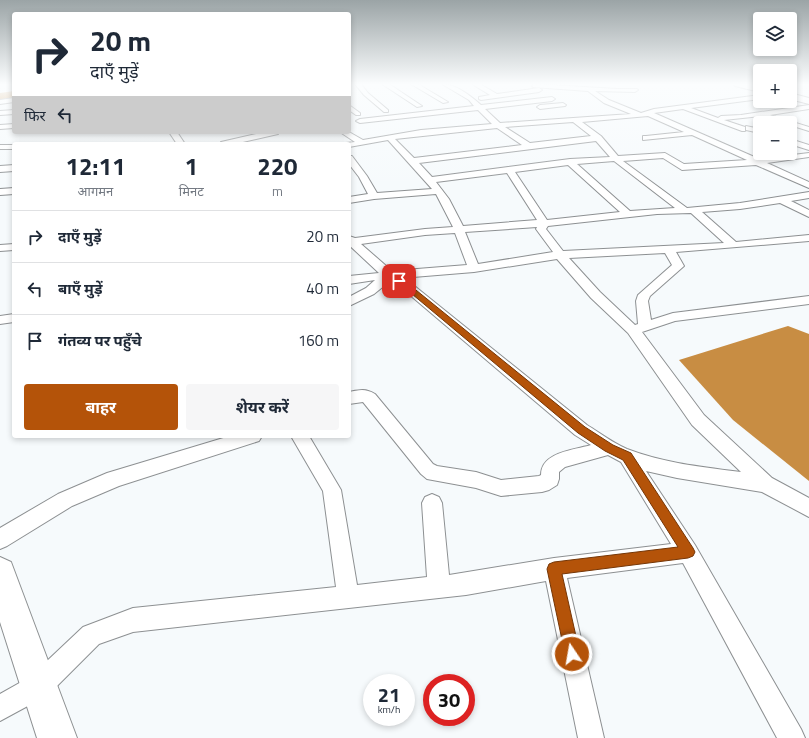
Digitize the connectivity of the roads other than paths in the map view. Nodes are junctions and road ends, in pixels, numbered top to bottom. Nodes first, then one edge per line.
1 (491, 118) edge
2 (538, 118) edge
3 (578, 118) edge
4 (583, 118) edge
5 (601, 118) edge
6 (656, 118) edge
7 (716, 118) edge
8 (777, 118) edge
9 (12, 126) edge
10 (499, 126) junction
11 (0, 127) edge
12 (809, 129) edge
13 (753, 130) edge
14 (694, 133) junction
15 (264, 134) edge
16 (347, 134) edge
17 (390, 138) junction
18 (598, 138) junction
19 (646, 138) dead end
20 (222, 142) edge
21 (361, 142) junction
22 (351, 144) edge
23 (797, 144) edge
24 (529, 146) junction
25 (0, 147) edge
26 (12, 147) edge
27 (809, 148) edge
28 (509, 150) junction
29 (809, 155) edge
30 (616, 159) junction
31 (351, 161) edge
32 (412, 161) junction
33 (570, 162) junction
34 (758, 162) junction
35 (12, 168) edge
36 (528, 168) junction
37 (0, 169) edge
38 (510, 170) junction
39 (429, 180) junction
40 (809, 185) edge
41 (12, 191) edge
42 (438, 191) junction
43 (0, 192) edge
44 (809, 195) edge
45 (374, 196) junction
46 (351, 200) edge
47 (782, 200) junction
48 (689, 211) junction
49 (628, 214) junction
50 (809, 214) edge
51 (544, 223) junction
52 (460, 230) junction
53 (809, 238) edge
54 (351, 241) edge
55 (732, 245) junction
56 (12, 247) edge
57 (0, 248) edge
58 (669, 249) junction
59 (558, 254) junction
60 (474, 268) junction
61 (389, 275) junction
62 (351, 280) edge
63 (809, 300) edge
64 (351, 301) edge
65 (12, 318) edge
66 (0, 320) edge
67 (639, 328) junction
68 (351, 398) edge
69 (247, 438) edge
70 (301, 438) edge
71 (618, 452) junction
72 (765, 484) junction
73 (432, 503) dead end
74 (809, 508) edge
75 (0, 539) edge
76 (688, 552) junction
77 (554, 569) junction
78 (0, 573) edge
79 (439, 587) junction
80 (348, 597) junction
81 (39, 686) junction
82 (0, 708) edge
83 (57, 738) edge
84 (591, 738) edge
85 (792, 738) edge

1 - 10 street
2 - 10 street
3 - 18 street
4 - 5 street
6 - 14 street
7 - 13 street
8 - 12 street
9 - 11 street
10 - 17 street
10 - 24 street
14 - 19 street
14 - 34 street
15 - 20 street
16 - 21 street
17 - 21 street
17 - 32 street
18 - 24 street
18 - 30 street
21 - 22 street
23 - 27 street
24 - 28 street
25 - 26 street
28 - 32 street
28 - 36 street
29 - 34 street
30 - 33 street
30 - 34 street
30 - 48 street
31 - 45 street
32 - 39 street
33 - 36 street
33 - 49 street
34 - 40 street
35 - 37 street
36 - 38 street
38 - 39 street
38 - 51 street
39 - 42 street
41 - 43 street
42 - 45 street
42 - 52 street
44 - 47 street
45 - 46 street
47 - 48 street
47 - 50 street
48 - 49 street
48 - 55 street
49 - 51 street
51 - 52 street
51 - 59 street
52 - 54 street
52 - 60 street
53 - 55 street
54 - 61 street
55 - 58 street
56 - 57 street
58 - 59 street
58 - 67 street
59 - 60 street
59 - 67 street
60 - 61 street
61 - 62 street
61 - 64 street
61 - 71 street
63 - 67 street
65 - 66 street
67 - 72 street
68 - 71 street
69 - 75 street
70 - 80 street
71 - 72 street
71 - 76 street
72 - 74 street
73 - 79 street
76 - 77 street
76 - 85 street
77 - 79 street
77 - 84 street
78 - 81 street
79 - 80 street
80 - 81 street
81 - 82 street
81 - 83 street

